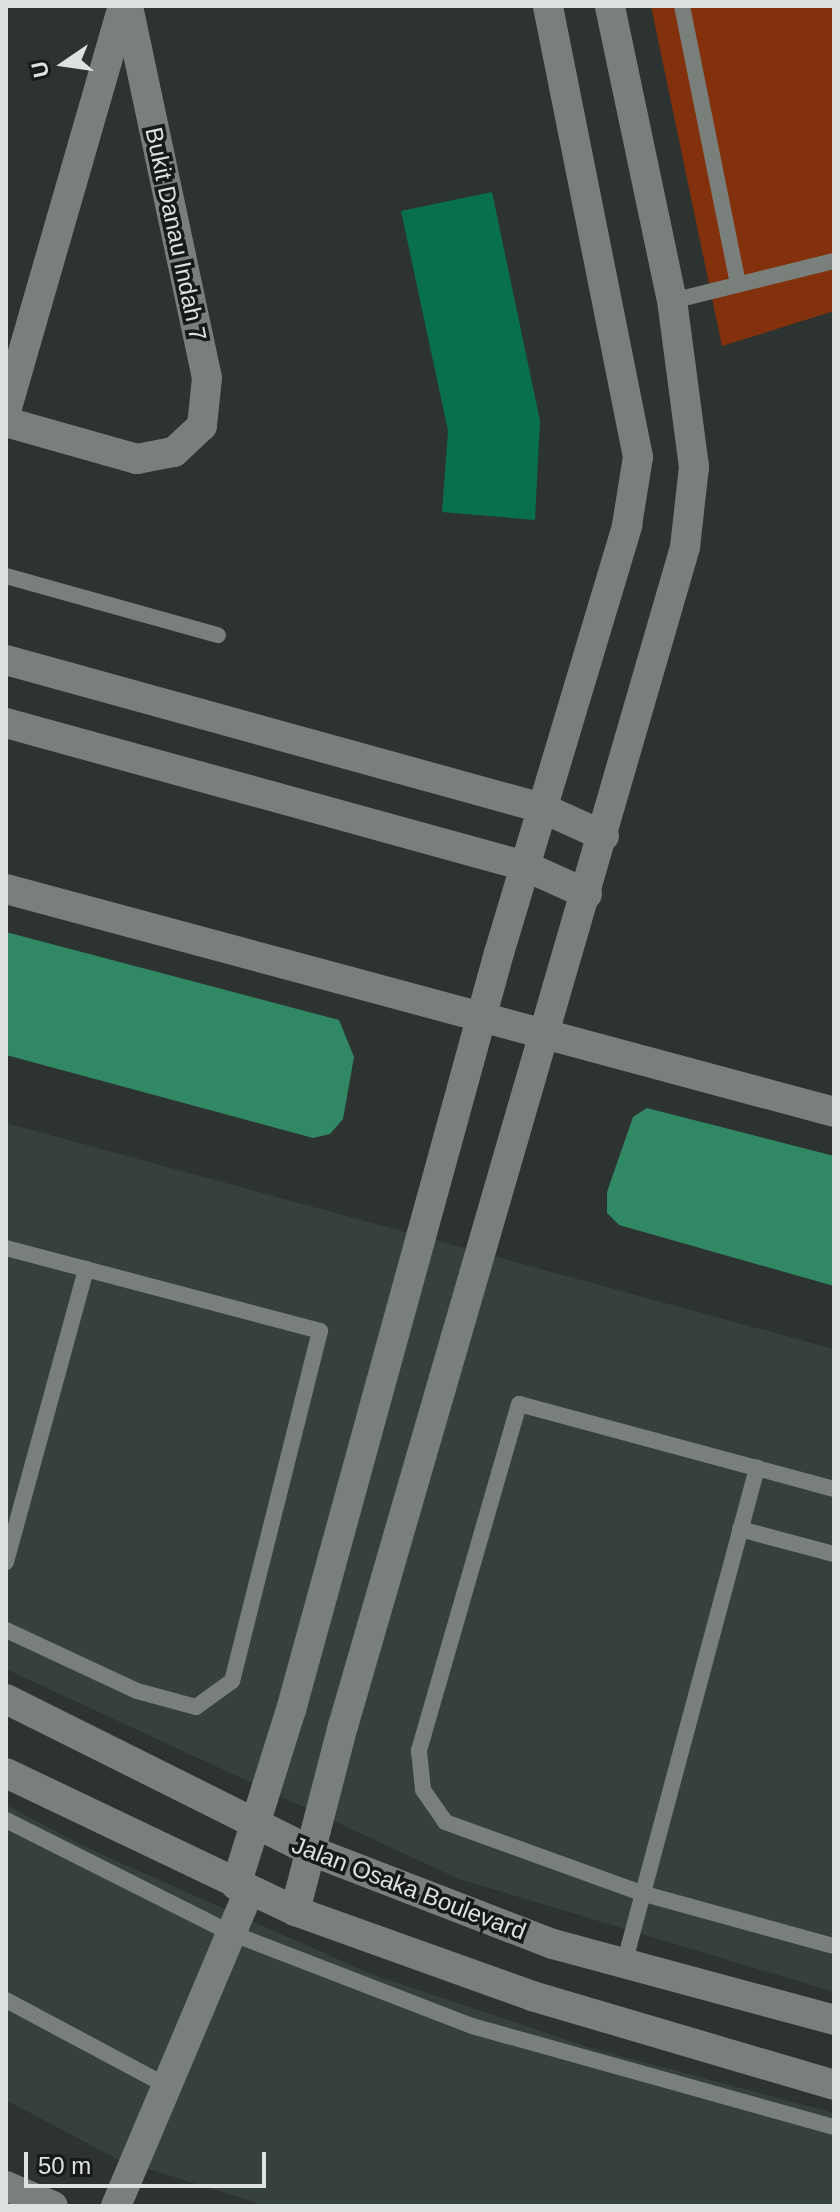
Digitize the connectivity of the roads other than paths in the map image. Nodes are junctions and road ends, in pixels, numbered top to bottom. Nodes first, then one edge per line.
1 (126, 6) edge
2 (548, 6) edge
3 (610, 6) edge
4 (682, 6) edge
5 (834, 261) edge
6 (738, 284) junction
7 (672, 301) junction
8 (6, 411) edge
9 (6, 422) edge
10 (6, 576) edge
11 (218, 635) dead end
12 (6, 660) edge
13 (6, 723) edge
14 (542, 808) junction
15 (604, 836) junction
16 (525, 866) junction
17 (6, 889) edge
18 (587, 894) junction
19 (834, 1112) edge
20 (6, 1248) edge
21 (86, 1269) junction
22 (757, 1468) junction
23 (834, 1489) edge
24 (740, 1529) junction
25 (834, 1554) edge
26 (6, 1562) edge
27 (6, 1630) edge
28 (6, 1699) edge
29 (6, 1773) edge
30 (6, 1820) edge
31 (254, 1820) junction
32 (309, 1850) junction
33 (243, 1888) junction
34 (641, 1893) junction
35 (295, 1911) junction
36 (231, 1933) junction
37 (834, 1946) edge
38 (624, 1964) junction
39 (6, 2000) edge
40 (834, 2020) edge
41 (834, 2085) edge
42 (167, 2086) junction
43 (834, 2127) edge
44 (6, 2186) edge
45 (53, 2206) edge
46 (116, 2206) edge

1 - 8 street, Bukit Danau Indah 7
1 - 9 street, Bukit Danau Indah 7
2 - 14 street
3 - 7 street
4 - 6 lane
5 - 6 lane
6 - 7 lane
7 - 15 street
10 - 11 lane
12 - 14 street
13 - 16 street
14 - 15 street
14 - 16 street
15 - 18 street
16 - 18 street
16 - 31 street
17 - 19 street
18 - 32 street
20 - 21 lane
21 - 26 lane
21 - 27 lane
22 - 23 lane
22 - 24 lane
22 - 34 lane
24 - 25 lane
24 - 34 lane
28 - 31 street, Jalan Osaka Boulevard
29 - 33 street
30 - 36 lane
31 - 32 street, Jalan Osaka Boulevard
31 - 33 street
32 - 35 street
32 - 38 street, Jalan Osaka Boulevard
33 - 35 street
33 - 36 street
34 - 37 lane
34 - 38 lane
35 - 41 street
36 - 42 street
36 - 43 lane
38 - 40 street, Jalan Osaka Boulevard
39 - 42 lane
42 - 46 street
44 - 45 street

